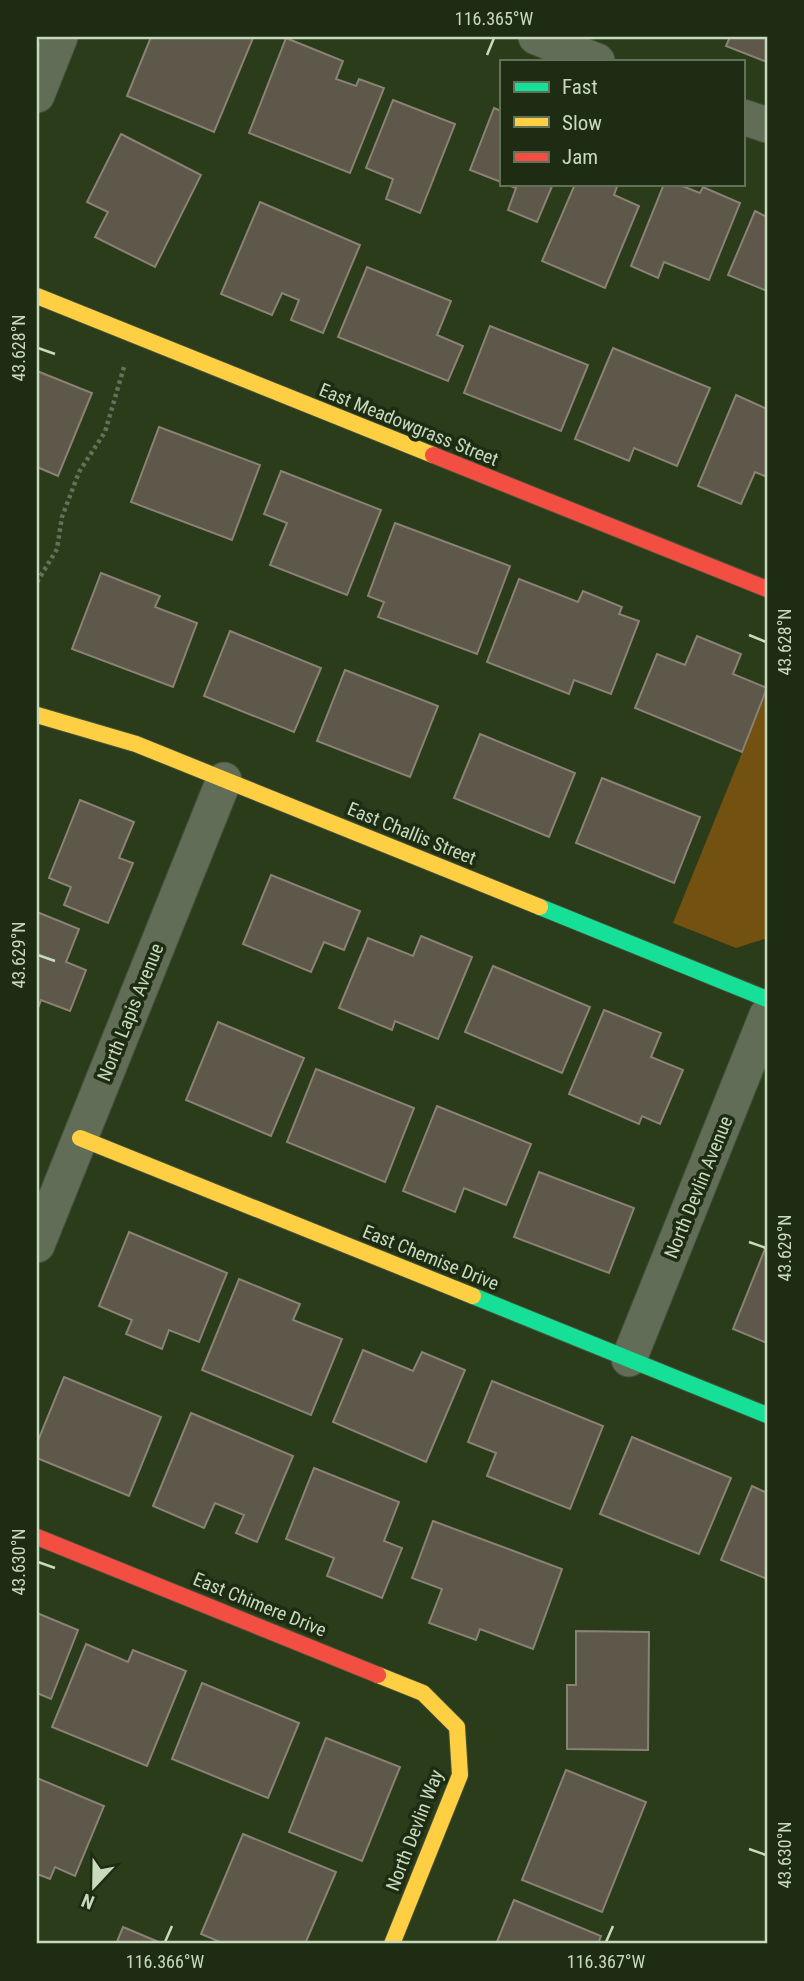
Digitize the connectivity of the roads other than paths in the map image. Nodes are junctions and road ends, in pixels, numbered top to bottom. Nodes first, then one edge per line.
1 (60, 37) edge
2 (536, 37) edge
3 (594, 60) edge
4 (37, 95) edge
5 (744, 117) edge
6 (767, 125) edge
7 (37, 296) edge
8 (767, 589) edge
9 (37, 715) edge
10 (224, 780) junction
11 (767, 999) edge
12 (767, 1015) edge
13 (80, 1138) junction
14 (37, 1245) edge
15 (629, 1359) junction
16 (767, 1415) edge
17 (37, 1537) edge
18 (457, 1727) joint
19 (392, 1944) edge

1 - 4 street
2 - 3 street
5 - 6 street
7 - 8 street, East Meadowgrass Street
9 - 10 street, East Challis Street
10 - 11 street, East Challis Street
10 - 13 street, North Lapis Avenue
12 - 15 street, North Devlin Avenue
13 - 14 street, North Lapis Avenue
13 - 15 street, East Chemise Drive
15 - 16 street, East Chemise Drive
17 - 18 street, East Chimere Drive
18 - 19 street, North Devlin Way

